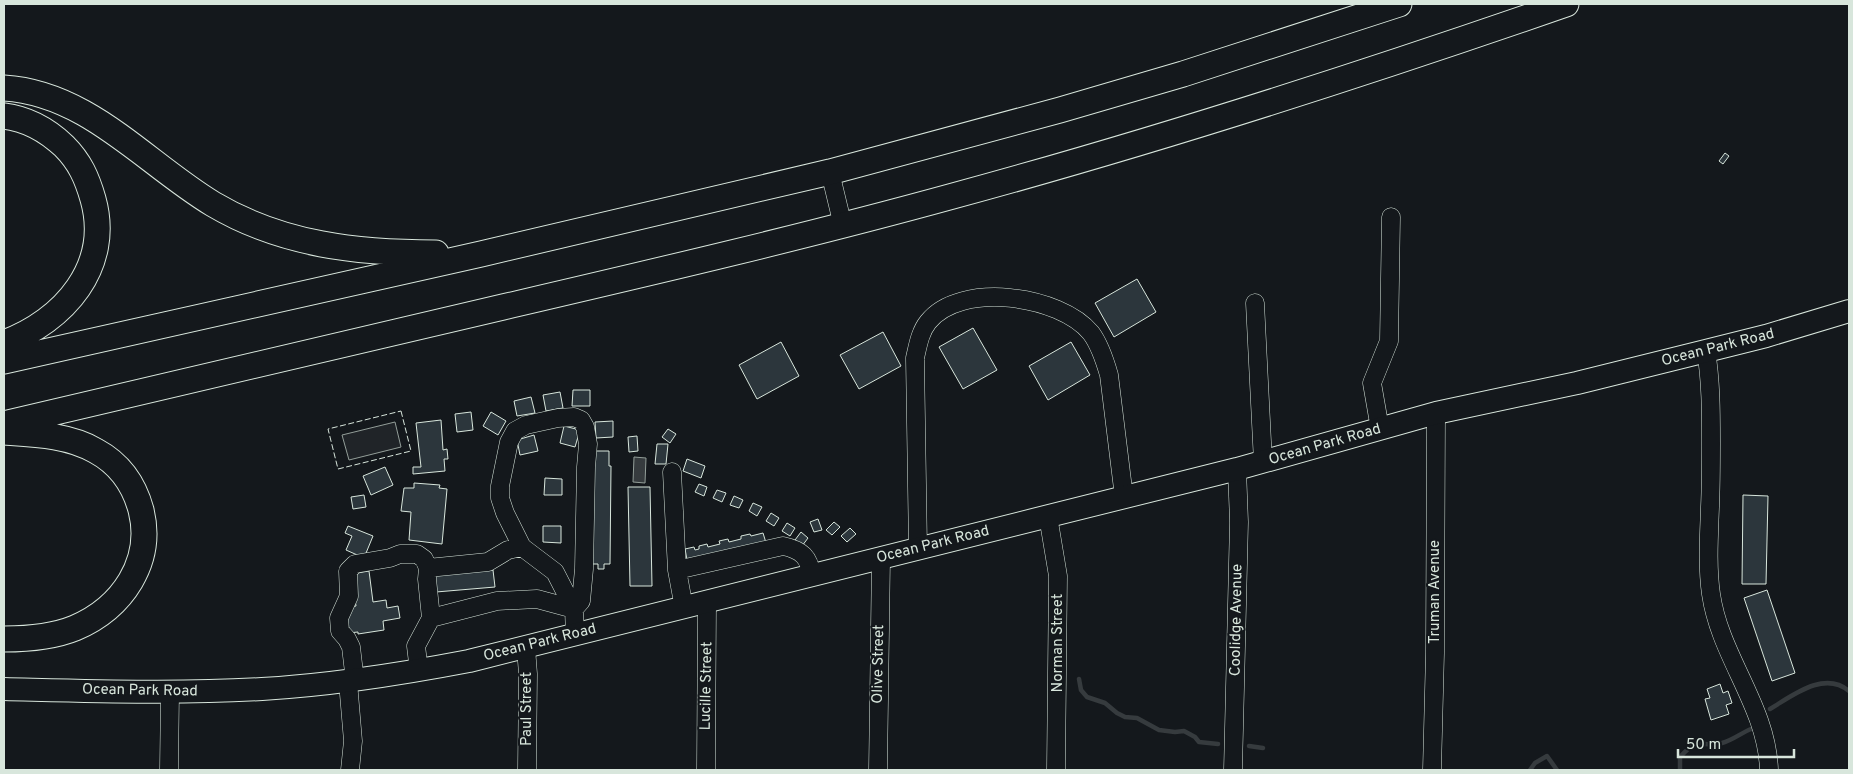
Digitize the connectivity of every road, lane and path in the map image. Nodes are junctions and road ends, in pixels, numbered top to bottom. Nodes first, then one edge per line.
1 (1399, 4) edge
2 (1566, 4) edge
3 (4, 88) edge
4 (4, 116) edge
5 (830, 172) junction
6 (1391, 217) dead end
7 (843, 226) junction
8 (481, 254) junction
9 (1255, 303) dead end
10 (1849, 311) edge
11 (4, 343) edge
12 (1706, 351) junction
13 (4, 361) edge
14 (1436, 414) junction
15 (4, 424) edge
16 (1380, 429) junction
17 (4, 432) edge
18 (1263, 462) junction
19 (1237, 469) junction
20 (672, 472) dead end
21 (1124, 497) junction
22 (1048, 516) junction
23 (522, 547) junction
24 (918, 549) junction
25 (880, 558) junction
26 (428, 568) junction
27 (677, 570) junction
28 (812, 576) junction
29 (707, 602) junction
30 (684, 608) junction
31 (574, 609) junction
32 (431, 618) junction
33 (575, 635) junction
34 (4, 639) edge
35 (526, 648) junction
36 (419, 671) junction
37 (352, 681) junction
38 (4, 689) edge
39 (170, 692) junction
40 (169, 770) edge
41 (350, 770) edge
42 (527, 770) edge
43 (706, 770) edge
44 (878, 770) edge
45 (1056, 770) edge
46 (1233, 770) edge
47 (1432, 770) edge
48 (1769, 770) edge

1 - 5 highway
2 - 7 highway
3 - 8 highway
4 - 11 highway
5 - 7 street
5 - 8 highway
6 - 16 street
7 - 15 highway
8 - 13 highway
9 - 18 street
10 - 12 main road, Ocean Park Road
12 - 14 main road, Ocean Park Road
12 - 48 street
14 - 16 main road, Ocean Park Road
14 - 47 street, Truman Avenue
16 - 18 main road, Ocean Park Road
17 - 34 highway
18 - 19 main road, Ocean Park Road
19 - 21 main road, Ocean Park Road
19 - 46 street, Coolidge Avenue
20 - 27 street
21 - 22 main road, Ocean Park Road
21 - 24 street
22 - 24 main road, Ocean Park Road
22 - 45 street, Norman Street
23 - 26 street
23 - 31 street
23 - 31 street
24 - 25 main road, Ocean Park Road
25 - 28 main road, Ocean Park Road
25 - 44 street, Olive Street
26 - 32 street
26 - 37 street
27 - 28 street
27 - 30 street
28 - 29 main road, Ocean Park Road
29 - 30 main road, Ocean Park Road
29 - 43 street, Lucille Street
30 - 33 main road, Ocean Park Road
31 - 32 street
31 - 33 street
32 - 36 street
33 - 35 main road, Ocean Park Road
35 - 36 main road, Ocean Park Road
35 - 42 street, Paul Street
36 - 37 main road, Ocean Park Road
37 - 39 main road, Ocean Park Road
37 - 41 street
38 - 39 main road, Ocean Park Road
39 - 40 street

